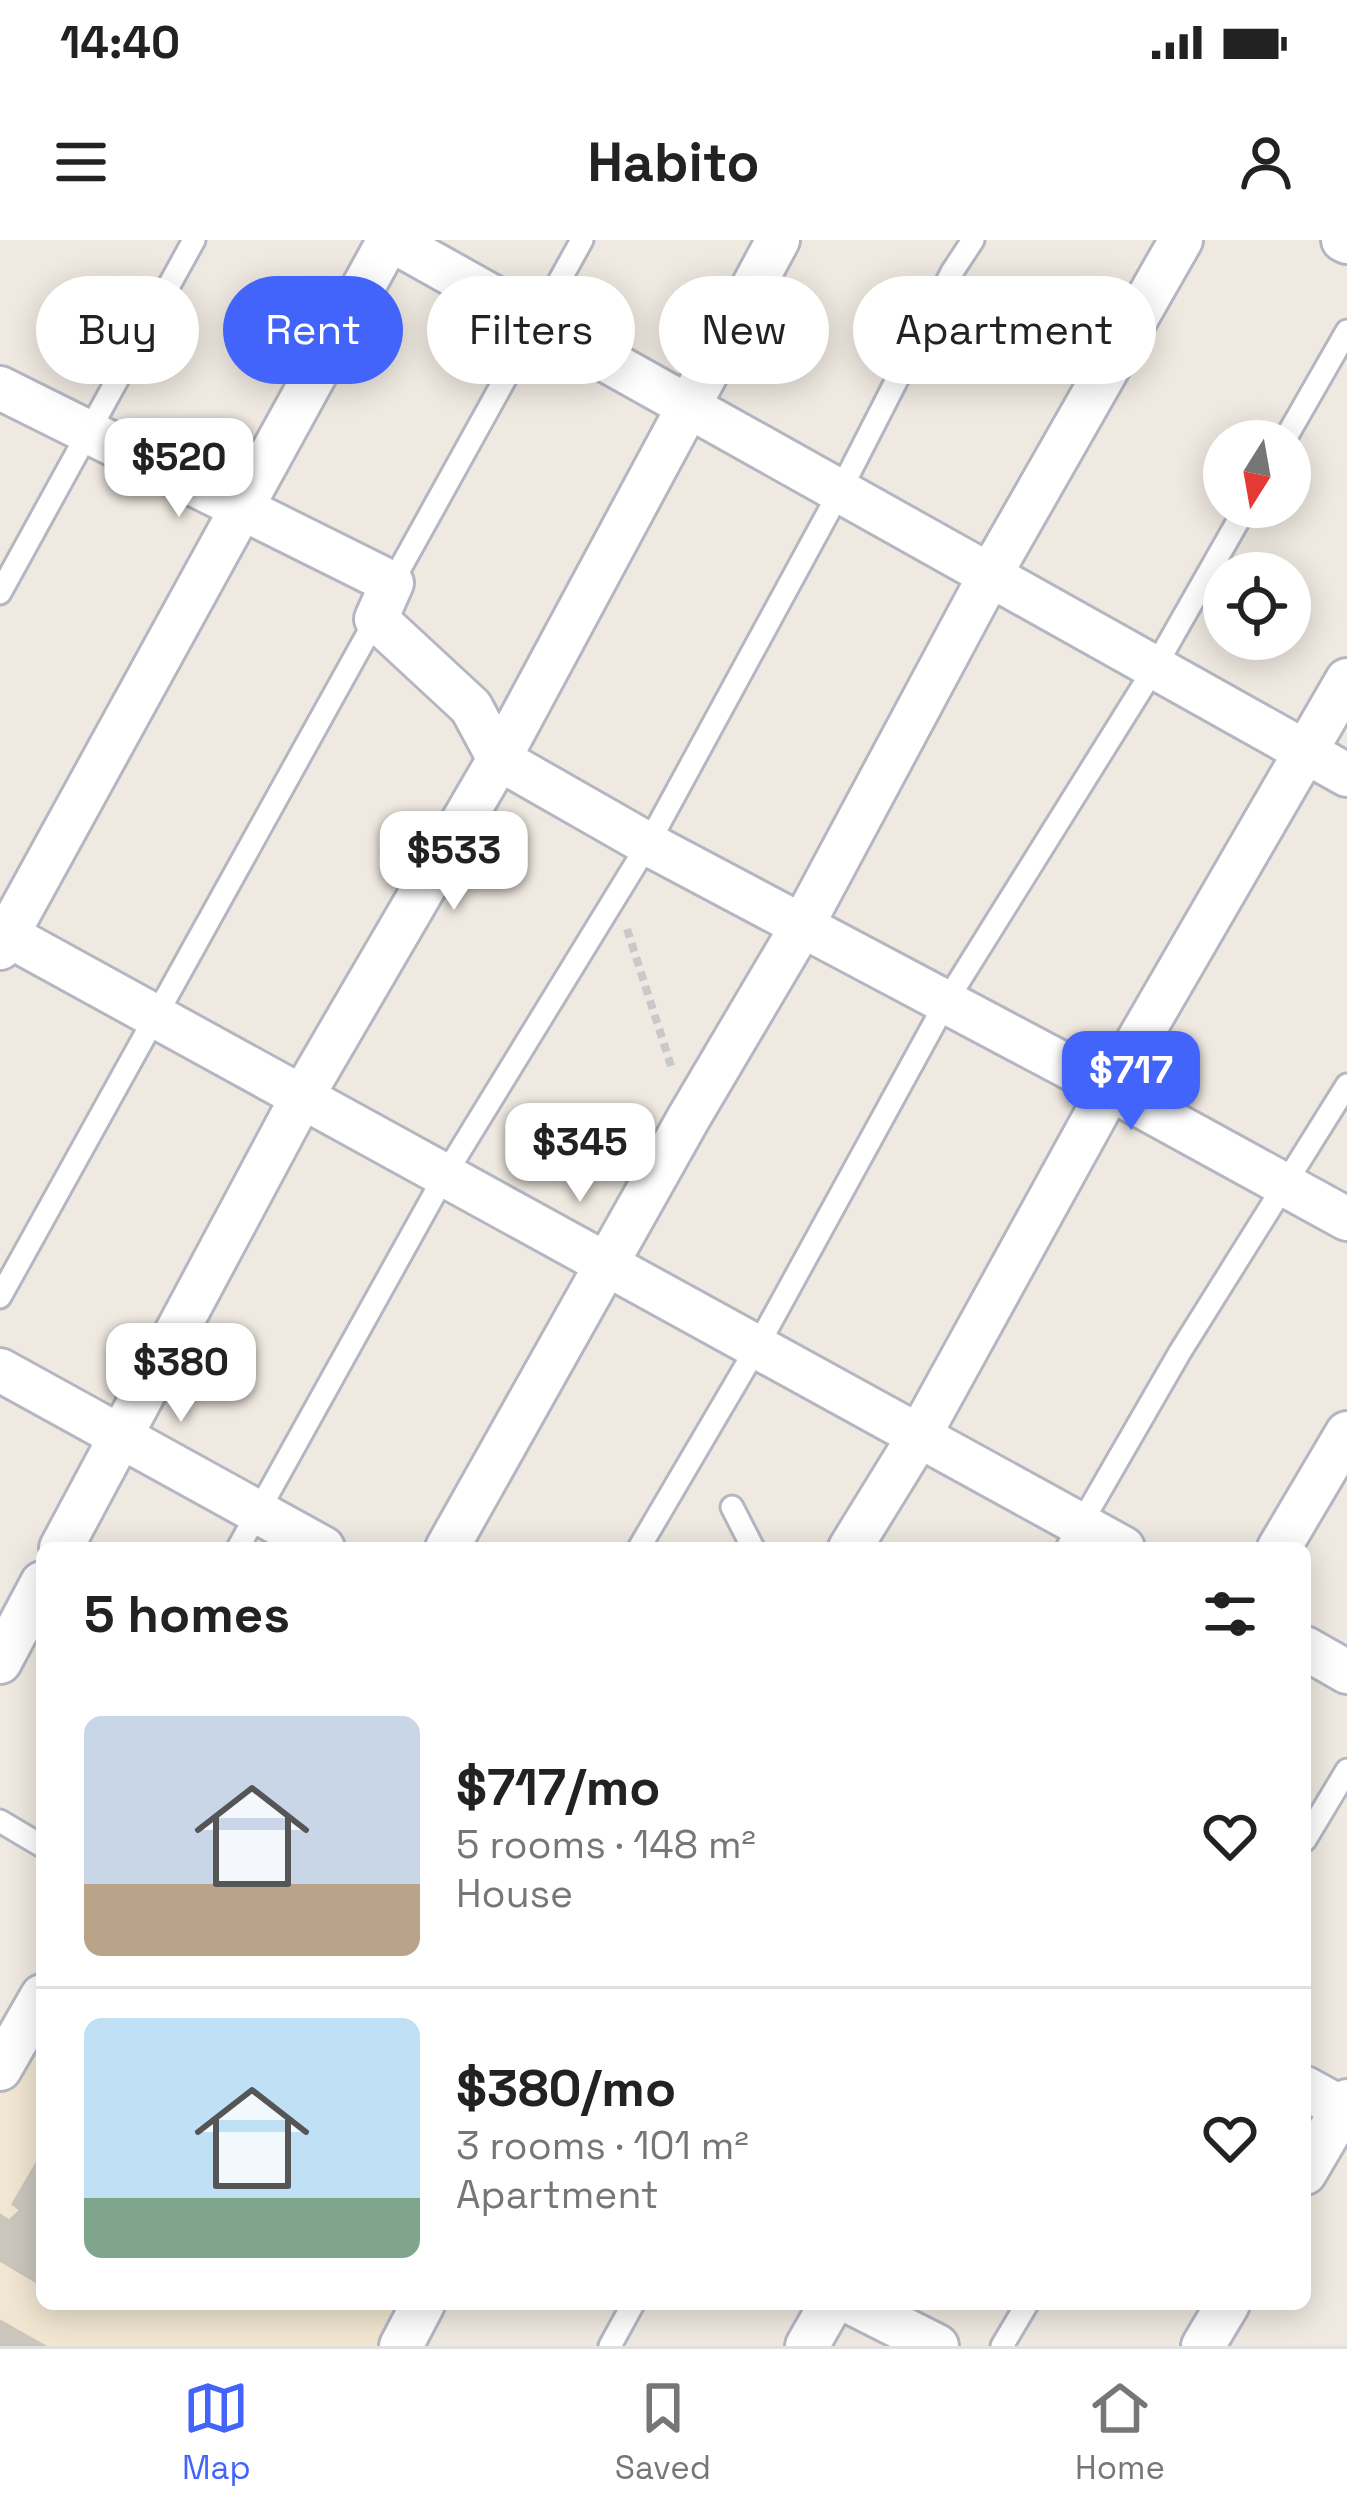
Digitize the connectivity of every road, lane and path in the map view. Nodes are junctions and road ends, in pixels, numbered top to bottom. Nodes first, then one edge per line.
1 (194, 240) edge
2 (390, 240) edge
3 (582, 240) edge
4 (778, 240) edge
5 (973, 240) edge
6 (1180, 240) edge
7 (455, 276) edge
8 (562, 276) edge
9 (1347, 331) edge
10 (635, 376) edge
11 (502, 384) edge
12 (0, 388) edge
13 (686, 405) junction
14 (1296, 420) edge
15 (88, 430) junction
16 (840, 491) junction
17 (242, 508) junction
18 (1234, 528) edge
19 (990, 575) junction
20 (0, 592) edge
21 (384, 601) junction
22 (1155, 667) junction
23 (1347, 680) edge
24 (1306, 752) junction
25 (499, 759) junction
26 (1347, 775) edge
27 (648, 844) junction
28 (615, 893) junction
29 (802, 926) junction
30 (2, 938) edge
31 (946, 1002) junction
32 (158, 1017) junction
33 (1347, 1085) edge
34 (1110, 1089) junction
35 (302, 1097) junction
36 (688, 1119) junction
37 (445, 1175) junction
38 (1283, 1185) junction
39 (1347, 1219) edge
40 (606, 1264) junction
41 (0, 1297) edge
42 (757, 1347) junction
43 (0, 1370) edge
44 (1347, 1433) edge
45 (919, 1436) junction
46 (121, 1437) junction
47 (732, 1507) dead end
48 (247, 1530) edge
49 (1074, 1536) edge
50 (64, 1542) edge
51 (298, 1542) edge
52 (450, 1542) edge
53 (643, 1542) edge
54 (750, 1542) edge
55 (854, 1542) edge
56 (1283, 1542) edge
57 (36, 1594) edge
58 (1311, 1651) edge
59 (0, 1662) edge
60 (1347, 1672) edge
61 (1347, 1770) edge
62 (0, 1821) edge
63 (1311, 1830) edge
64 (36, 1842) edge
65 (36, 2006) edge
66 (0, 2069) edge
67 (1311, 2091) edge
68 (1346, 2107) edge
69 (1311, 2163) edge
70 (420, 2310) edge
71 (630, 2310) edge
72 (828, 2310) edge
73 (866, 2310) edge
74 (1023, 2310) edge
75 (1224, 2310) edge
76 (401, 2346) edge
77 (610, 2346) edge
78 (807, 2346) edge
79 (937, 2346) edge
80 (1001, 2346) edge
81 (1203, 2346) edge

1 - 15 lane
2 - 7 street
2 - 17 street
3 - 8 lane
4 - 13 street
5 - 16 lane
6 - 19 street
9 - 14 lane
10 - 13 street
11 - 21 lane
12 - 15 street
13 - 16 street
13 - 25 street
15 - 17 street
15 - 20 lane
16 - 19 street
16 - 27 lane
17 - 21 street
17 - 30 street
18 - 22 lane
19 - 22 street
19 - 29 street
21 - 25 street
21 - 32 lane
22 - 24 street
22 - 31 lane
23 - 24 street
24 - 26 street
24 - 34 street
25 - 27 street
25 - 35 street
27 - 28 lane
27 - 29 street
28 - 36 path
28 - 37 lane
29 - 31 street
29 - 36 street
30 - 32 street
31 - 34 street
31 - 42 lane
32 - 35 street
32 - 41 lane
33 - 38 lane
34 - 38 street
34 - 45 street
35 - 37 street
35 - 46 street
36 - 40 street
37 - 40 street
37 - 48 lane
38 - 39 street
38 - 49 lane
40 - 42 street
40 - 52 street
42 - 45 street
42 - 53 lane
43 - 46 street
44 - 56 street
45 - 49 street
45 - 55 street
46 - 48 street
46 - 50 street
47 - 54 lane
48 - 51 street
57 - 59 street
58 - 60 street
61 - 63 lane
62 - 64 lane
65 - 66 street
67 - 68 street
68 - 69 street
70 - 76 street
71 - 77 lane
72 - 78 street
73 - 79 street
74 - 80 lane
75 - 81 street

